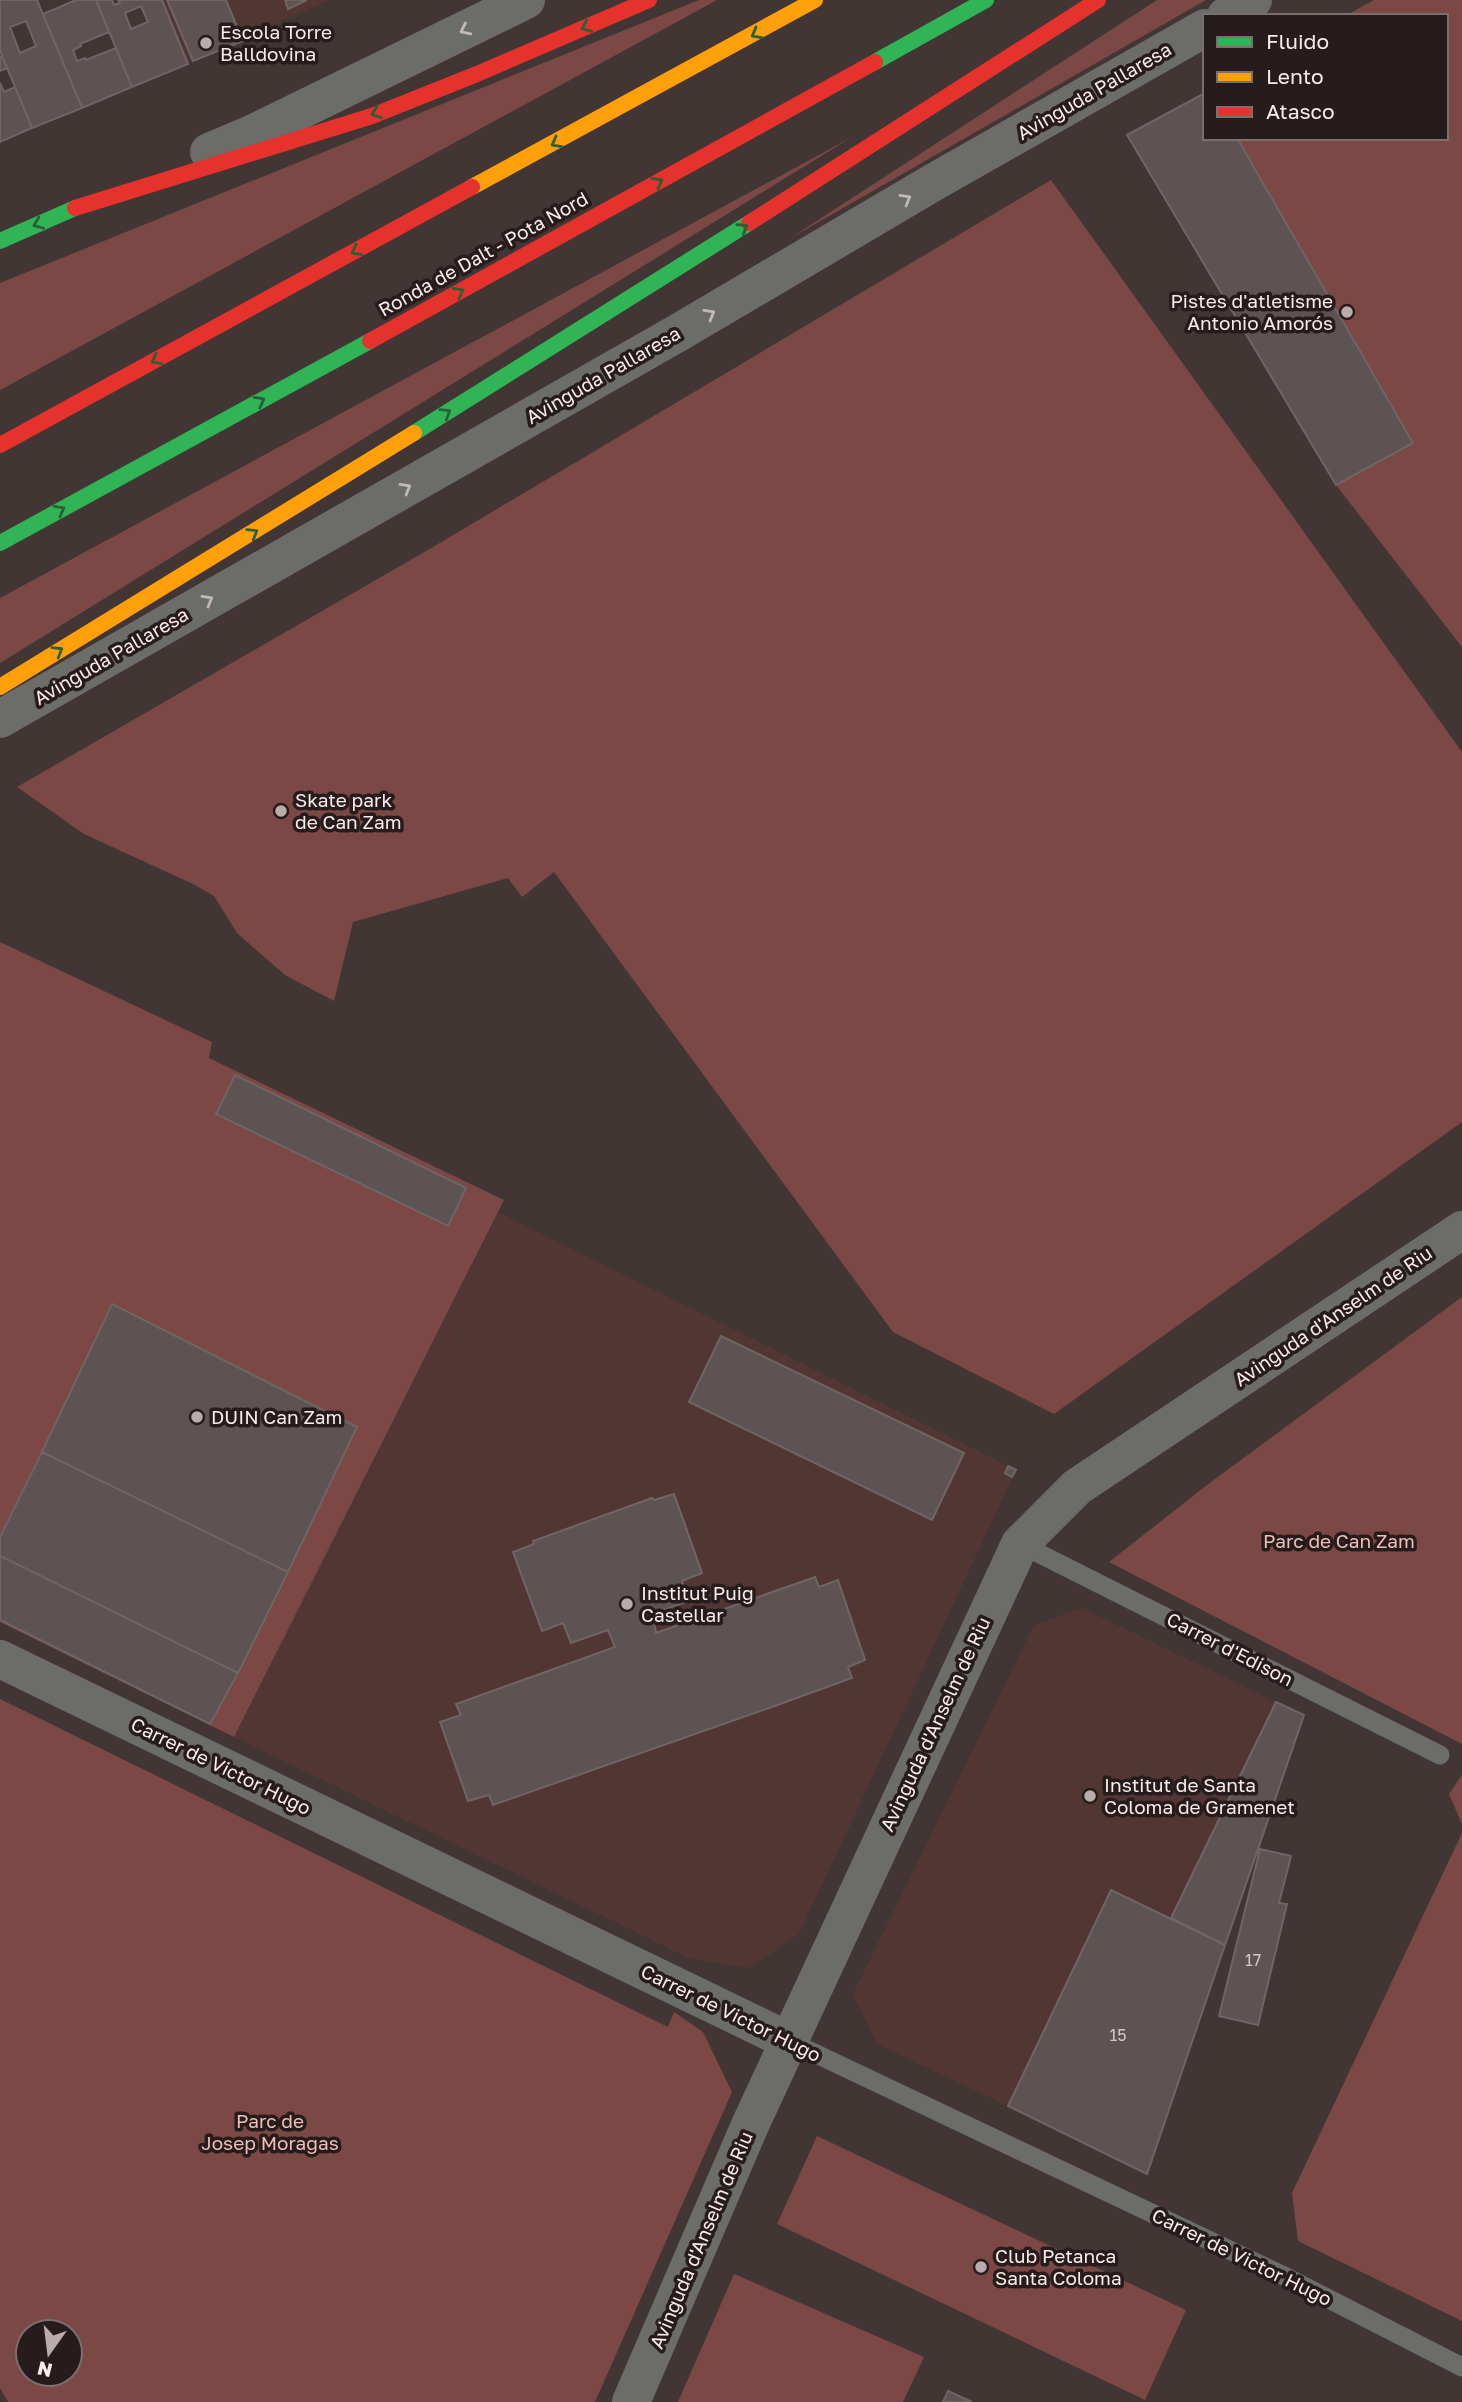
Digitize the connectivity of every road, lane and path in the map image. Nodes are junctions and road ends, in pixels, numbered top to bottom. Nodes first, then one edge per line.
1 (526, 0) edge
2 (649, 0) edge
3 (815, 0) edge
4 (986, 0) edge
5 (1098, 0) edge
6 (1254, 0) edge
7 (1230, 14) edge
8 (1203, 29) edge
9 (75, 208) junction
10 (0, 241) edge
11 (0, 445) edge
12 (0, 543) edge
13 (0, 687) edge
14 (0, 719) edge
15 (1462, 1230) edge
16 (1020, 1544) junction
17 (0, 1658) edge
18 (1440, 1755) dead end
19 (789, 2041) junction
20 (1462, 2367) edge
21 (631, 2402) edge

1 -> 9 street
2 -> 9 main road
3 -> 11 main road
12 -> 4 main road, Ronda de Dalt - Pota Nord
13 -> 5 main road
6 - 7 street
14 -> 8 street, Avinguda Pallaresa
9 -> 10 main road
15 - 16 street, Avinguda d'Anselm de Riu
16 - 18 lane, Carrer d'Edison
16 - 19 street, Avinguda d'Anselm de Riu
17 - 19 street, Carrer de Victor Hugo
19 - 20 lane, Carrer de Victor Hugo
19 - 21 street, Avinguda d'Anselm de Riu

